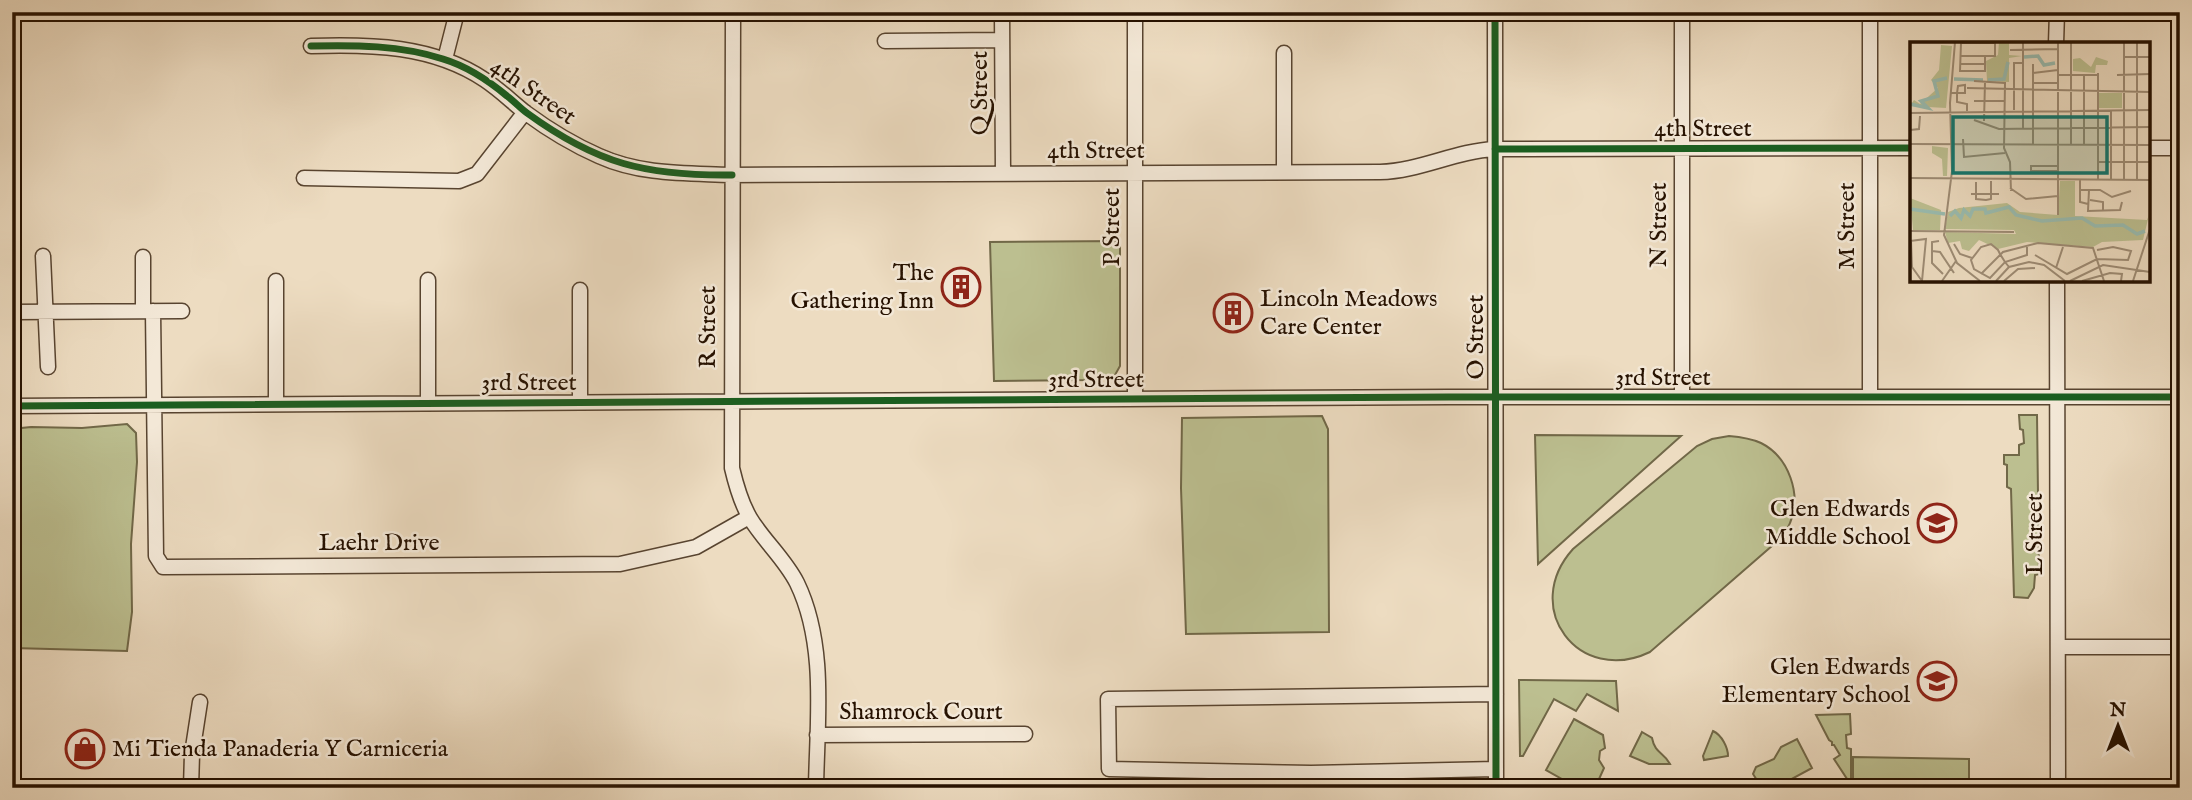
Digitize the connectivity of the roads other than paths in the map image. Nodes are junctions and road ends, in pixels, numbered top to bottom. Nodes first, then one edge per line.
1 (457, 12) edge
2 (733, 12) edge
3 (1002, 12) edge
4 (1135, 12) edge
5 (1495, 12) edge
6 (1682, 12) edge
7 (1870, 12) edge
8 (2057, 12) edge
9 (1002, 40) junction
10 (885, 41) dead end
11 (2056, 42) edge
12 (311, 46) dead end
13 (1284, 53) dead end
14 (445, 59) junction
15 (525, 112) junction
16 (1682, 148) junction
17 (1870, 148) junction
18 (1910, 148) edge
19 (2150, 148) edge
20 (2180, 148) edge
21 (1495, 149) junction
22 (1284, 172) junction
23 (1003, 174) junction
24 (1135, 174) junction
25 (732, 175) junction
26 (304, 178) dead end
27 (43, 256) dead end
28 (143, 257) dead end
29 (428, 280) dead end
30 (276, 281) dead end
31 (2057, 282) edge
32 (580, 290) dead end
33 (44, 311) junction
34 (148, 311) junction
35 (182, 311) dead end
36 (12, 312) edge
37 (48, 367) dead end
38 (1495, 397) junction
39 (1682, 397) junction
40 (1870, 397) junction
41 (2057, 397) junction
42 (2180, 397) edge
43 (1135, 399) junction
44 (730, 401) junction
45 (580, 402) junction
46 (428, 403) junction
47 (155, 404) junction
48 (276, 404) junction
49 (12, 406) edge
50 (749, 517) junction
51 (2058, 647) junction
52 (2180, 647) edge
53 (1496, 694) junction
54 (200, 702) dead end
55 (1026, 734) dead end
56 (817, 735) junction
57 (1496, 769) junction
58 (191, 788) edge
59 (816, 788) edge
60 (1496, 788) edge
61 (2058, 788) edge

1 - 14 street
2 - 25 street, R Street
3 - 9 street, Q Street
4 - 24 street, P Street
5 - 21 street, O Street
6 - 16 street, N Street
7 - 17 street, M Street
8 - 11 street
9 - 10 street
9 - 23 street, Q Street
12 - 14 street, 4th Street
13 - 22 street
14 - 15 street, 4th Street
15 - 25 street, 4th Street
15 - 26 street
16 - 17 street, 4th Street
16 - 21 street, 4th Street
16 - 39 street, N Street
17 - 18 street, 4th Street
17 - 40 street, M Street
19 - 20 street
21 - 22 street, 4th Street
21 - 38 street, O Street
22 - 24 street, 4th Street
23 - 24 street, 4th Street
23 - 25 street, 4th Street
24 - 43 street, P Street
25 - 44 street, R Street
27 - 33 street
28 - 34 street
29 - 46 street
30 - 48 street
31 - 41 street, L Street
32 - 45 street
33 - 34 street
33 - 36 street
33 - 37 street
34 - 35 street
34 - 47 street
38 - 39 street, 3rd Street
38 - 43 street, 3rd Street
38 - 53 street, O Street
39 - 40 street, 3rd Street
40 - 41 street, 3rd Street
41 - 42 street, 3rd Street
41 - 51 street, L Street
43 - 44 street, 3rd Street
44 - 45 street, 3rd Street
44 - 50 street, R Street
45 - 46 street, 3rd Street
46 - 48 street, 3rd Street
47 - 48 street, 3rd Street
47 - 49 street, 3rd Street
47 - 50 street, Laehr Drive
50 - 56 street, R Street
51 - 52 street
51 - 61 street, L Street
53 - 57 street, O Street
53 - 57 street
54 - 58 street
55 - 56 street, Shamrock Court
56 - 59 street, R Street
57 - 60 street, O Street

